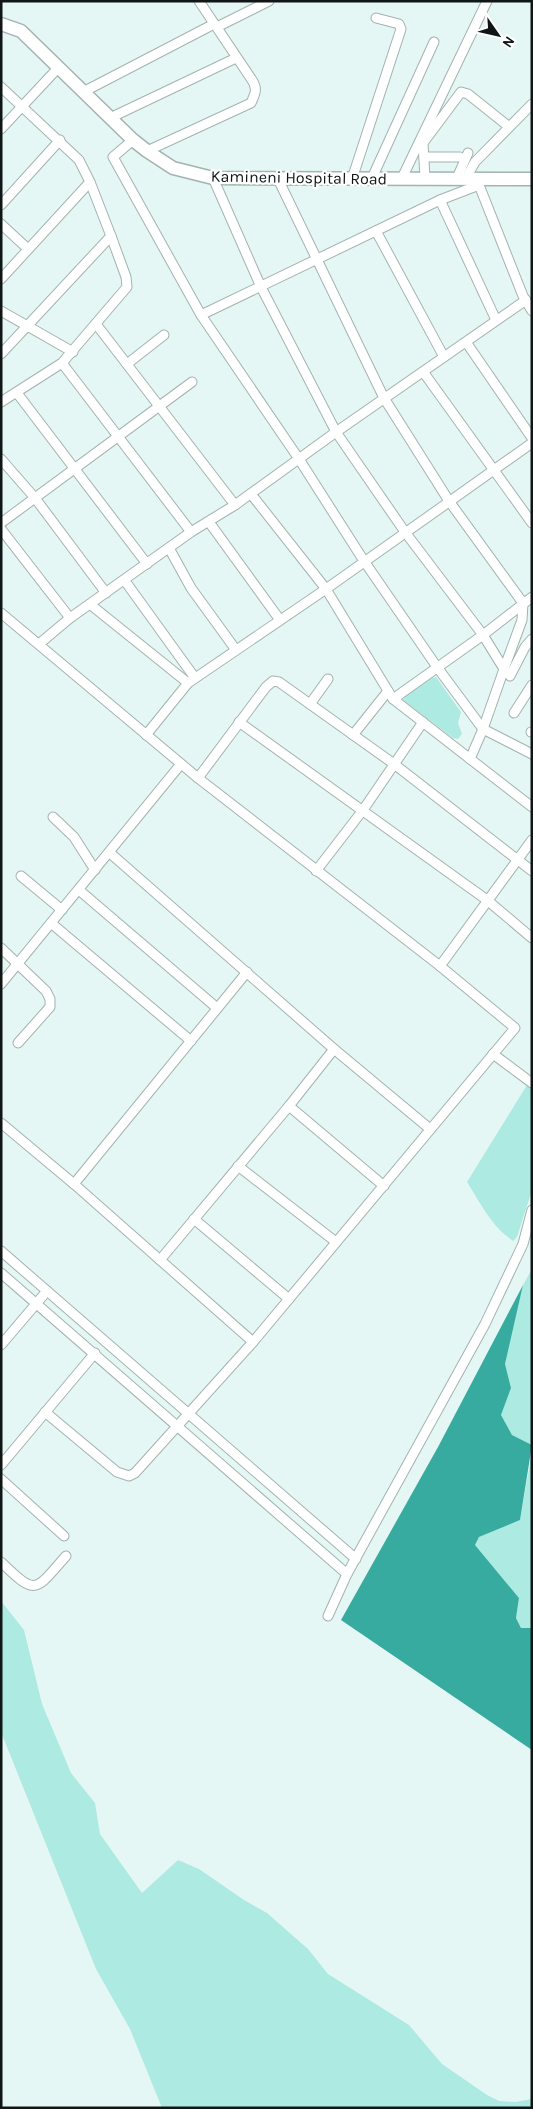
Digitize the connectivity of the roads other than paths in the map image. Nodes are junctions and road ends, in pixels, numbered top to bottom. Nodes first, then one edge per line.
1 (199, 1) edge
2 (269, 1) edge
3 (487, 1) edge
4 (376, 18) dead end
5 (1, 24) edge
6 (216, 25) junction
7 (434, 42) dead end
8 (236, 58) junction
9 (58, 68) junction
10 (1, 87) edge
11 (85, 91) junction
12 (532, 104) edge
13 (23, 105) junction
14 (110, 118) junction
15 (508, 126) junction
16 (1, 129) edge
17 (60, 140) junction
18 (133, 140) junction
19 (147, 151) junction
20 (424, 157) junction
21 (213, 178) junction
22 (278, 178) junction
23 (372, 178) junction
24 (402, 178) junction
25 (425, 178) junction
26 (462, 178) junction
27 (532, 179) edge
28 (352, 180) junction
29 (479, 181) junction
30 (90, 182) junction
31 (440, 200) junction
32 (1, 205) edge
33 (1, 224) edge
34 (376, 231) junction
35 (111, 236) junction
36 (28, 249) junction
37 (318, 259) junction
38 (1, 278) edge
39 (261, 287) junction
40 (527, 296) edge
41 (1, 311) edge
42 (532, 311) edge
43 (201, 315) junction
44 (496, 320) junction
45 (96, 324) junction
46 (27, 326) junction
47 (164, 335) dead end
48 (466, 342) junction
49 (73, 352) junction
50 (1, 354) edge
51 (444, 356) junction
52 (62, 363) junction
53 (127, 364) junction
54 (424, 373) junction
55 (192, 382) dead end
56 (17, 393) junction
57 (384, 398) junction
58 (1, 402) edge
59 (159, 406) junction
60 (336, 432) junction
61 (117, 438) junction
62 (532, 438) edge
63 (532, 442) edge
64 (1, 458) edge
65 (299, 459) junction
66 (75, 468) junction
67 (494, 469) junction
68 (251, 494) junction
69 (35, 498) junction
70 (449, 501) junction
71 (235, 506) junction
72 (209, 522) junction
73 (1, 523) edge
74 (532, 523) edge
75 (1, 529) edge
76 (191, 532) junction
77 (405, 532) junction
78 (169, 548) junction
79 (364, 561) junction
80 (147, 564) junction
81 (125, 581) junction
82 (326, 589) junction
83 (106, 593) junction
84 (532, 597) edge
85 (523, 603) junction
86 (90, 605) junction
87 (1, 613) edge
88 (70, 618) junction
89 (280, 620) junction
90 (483, 635) junction
91 (532, 639) edge
92 (39, 644) junction
93 (236, 650) junction
94 (438, 667) junction
95 (507, 672) junction
96 (328, 679) dead end
97 (192, 681) junction
98 (532, 685) edge
99 (390, 695) junction
100 (310, 704) junction
101 (514, 713) dead end
102 (239, 722) junction
103 (424, 722) junction
104 (483, 729) junction
105 (146, 735) junction
106 (353, 735) junction
107 (532, 754) edge
108 (470, 759) junction
109 (181, 764) junction
110 (394, 764) junction
111 (198, 778) junction
112 (532, 807) edge
113 (363, 810) junction
114 (53, 817) dead end
115 (532, 840) edge
116 (110, 853) junction
117 (518, 858) junction
118 (96, 870) junction
119 (316, 871) junction
120 (532, 871) edge
121 (21, 876) dead end
122 (79, 890) junction
123 (487, 900) junction
124 (62, 910) junction
125 (51, 923) junction
126 (532, 938) edge
127 (1, 948) edge
128 (18, 963) junction
129 (440, 966) junction
130 (247, 972) junction
131 (1, 984) edge
132 (217, 1008) junction
133 (191, 1041) junction
134 (18, 1043) dead end
135 (334, 1049) junction
136 (493, 1054) junction
137 (532, 1083) edge
138 (289, 1106) junction
139 (1, 1123) edge
140 (430, 1129) junction
141 (238, 1166) junction
142 (74, 1184) junction
143 (384, 1186) junction
144 (532, 1210) edge
145 (194, 1219) junction
146 (336, 1242) junction
147 (1, 1251) edge
148 (160, 1260) junction
149 (1, 1274) edge
150 (47, 1291) junction
151 (289, 1299) junction
152 (36, 1305) junction
153 (253, 1342) junction
154 (1, 1345) edge
155 (95, 1353) junction
156 (45, 1412) junction
157 (188, 1415) junction
158 (178, 1426) junction
159 (1, 1465) edge
160 (1, 1479) edge
161 (64, 1536) dead end
162 (66, 1556) dead end
163 (356, 1559) junction
164 (1, 1562) edge
165 (347, 1574) junction
166 (328, 1616) dead end

1 - 6 street
2 - 6 street
3 - 24 street
4 - 28 street
5 - 9 street, Kamineni Hospital Road
6 - 8 street
6 - 11 street
7 - 23 street
8 - 14 street
8 - 19 street
9 - 11 street, Kamineni Hospital Road
9 - 13 street
10 - 13 street
11 - 14 street, Kamineni Hospital Road
12 - 15 street
13 - 16 street
13 - 17 street
14 - 18 street, Kamineni Hospital Road
15 - 20 street
15 - 26 street
17 - 30 street
17 - 32 street
18 - 19 street, Kamineni Hospital Road
18 - 43 street
19 - 21 street, Kamineni Hospital Road
20 - 25 street
20 - 26 street
21 - 22 street, Kamineni Hospital Road
21 - 39 street
22 - 28 street, Kamineni Hospital Road
22 - 37 street
23 - 24 street, Kamineni Hospital Road
23 - 28 street, Kamineni Hospital Road
24 - 25 street, Kamineni Hospital Road
25 - 26 street, Kamineni Hospital Road
26 - 29 street, Kamineni Hospital Road
27 - 29 street, Kamineni Hospital Road
29 - 31 street
29 - 40 street
30 - 35 street
30 - 36 street
31 - 34 street
31 - 44 street
33 - 36 street
34 - 37 street
34 - 51 street
35 - 45 street
35 - 46 street
36 - 38 street
37 - 39 street
37 - 57 street
39 - 43 street
39 - 60 street
40 - 42 street
40 - 44 street
41 - 46 street
43 - 65 street
44 - 48 street
45 - 49 street
45 - 53 street
46 - 49 street
46 - 50 street
47 - 53 street
48 - 51 street
48 - 62 street
49 - 52 street
51 - 54 street
52 - 56 street
52 - 61 street
53 - 59 street
54 - 57 street
54 - 67 street
55 - 59 street
56 - 58 street
56 - 66 street
57 - 60 street
57 - 70 street
59 - 61 street
59 - 71 street
60 - 65 street
60 - 77 street
61 - 66 street
61 - 76 street
63 - 67 street
64 - 69 street
65 - 68 street
65 - 79 street
66 - 69 street
66 - 80 street
67 - 70 street
67 - 74 street
68 - 71 street
68 - 82 street
69 - 73 street
69 - 83 street
70 - 77 street
70 - 85 street
71 - 72 street
72 - 76 street
72 - 89 street
75 - 88 street
76 - 78 street
77 - 79 street
77 - 90 street
78 - 80 street
78 - 93 street
79 - 82 street
79 - 94 street
80 - 81 street
81 - 83 street
81 - 97 street
82 - 89 street
82 - 99 street
83 - 86 street
84 - 85 street
85 - 90 street
85 - 95 street
86 - 88 street
86 - 97 street
87 - 92 street
88 - 92 street
89 - 93 street
90 - 94 street
90 - 95 street
91 - 95 street
92 - 105 street
93 - 97 street
94 - 99 street
94 - 104 street
95 - 104 street
96 - 100 street
97 - 105 street
98 - 101 street
99 - 103 street
99 - 106 street
100 - 102 street
100 - 106 street
102 - 111 street
102 - 113 street
103 - 108 street
103 - 110 street
104 - 107 street
104 - 108 street
105 - 109 street
106 - 110 street
108 - 112 street
109 - 111 street
109 - 116 street
110 - 113 street
110 - 117 street
111 - 119 street
113 - 119 street
113 - 123 street
114 - 118 street
115 - 117 street
116 - 118 street
116 - 130 street
117 - 120 street
117 - 123 street
118 - 122 street
119 - 129 street
121 - 124 street
122 - 124 street
122 - 132 street
123 - 126 street
123 - 129 street
124 - 125 street
125 - 128 street
125 - 133 street
127 - 128 street
128 - 131 street
128 - 134 street
129 - 136 street
130 - 132 street
130 - 135 street
132 - 133 street
133 - 142 street
135 - 138 street
135 - 140 street
136 - 137 street
136 - 140 street
138 - 141 street
138 - 143 street
139 - 142 street
140 - 143 street
141 - 145 street
141 - 146 street
142 - 148 street
143 - 146 street
144 - 163 street
145 - 148 street
145 - 151 street
146 - 151 street
147 - 150 street
148 - 153 street
149 - 152 street
150 - 152 street
150 - 157 street
151 - 153 street
152 - 154 street
152 - 155 street
153 - 157 street
155 - 156 street
155 - 158 street
156 - 158 street
156 - 159 street
157 - 158 street
157 - 163 street
158 - 165 street
160 - 161 street
162 - 164 street
163 - 165 street
165 - 166 street

